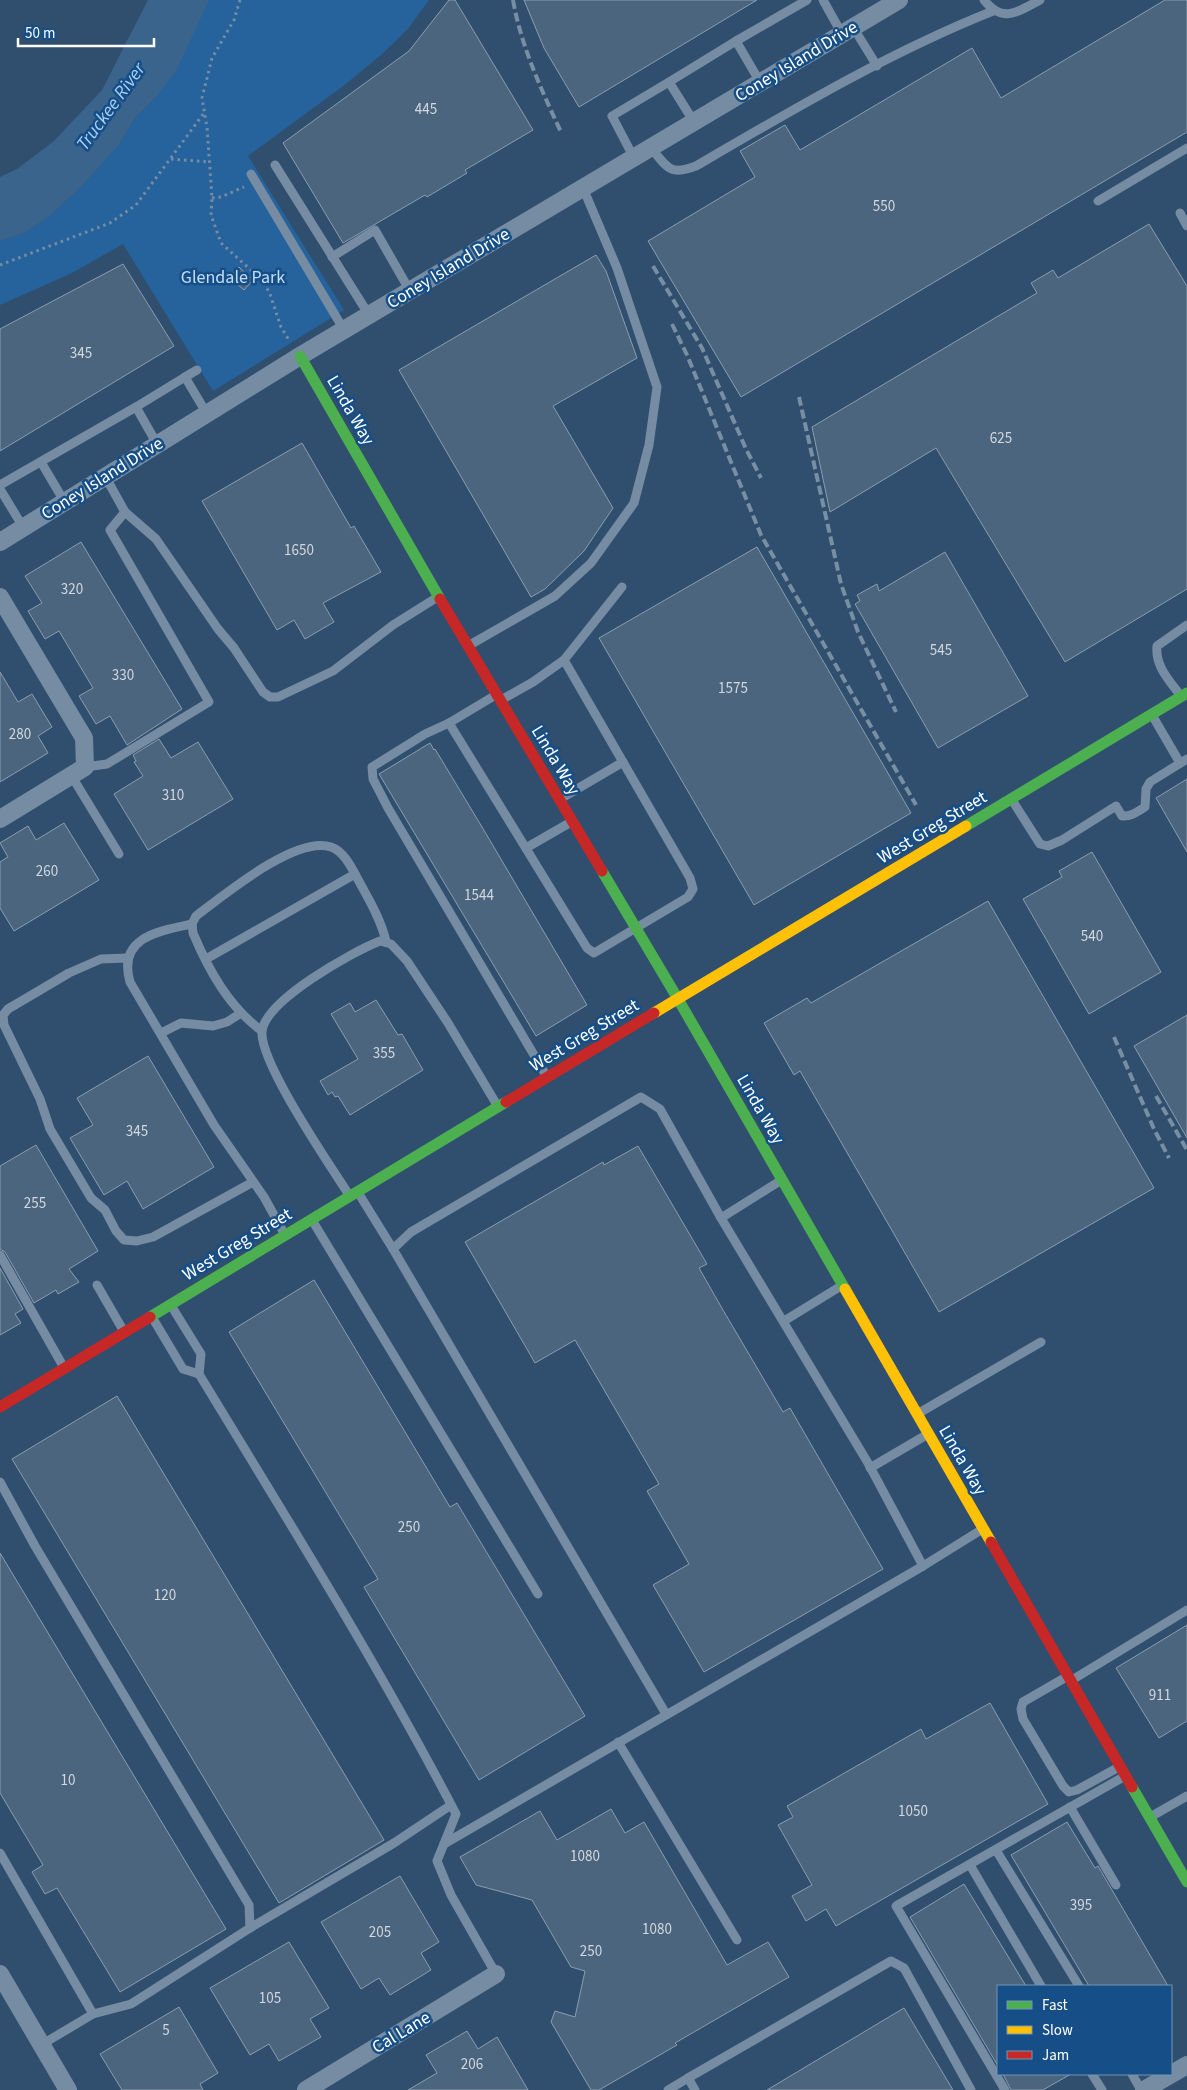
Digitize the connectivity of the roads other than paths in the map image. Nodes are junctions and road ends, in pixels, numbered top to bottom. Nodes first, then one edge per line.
1 (807, 0) edge
2 (823, 0) edge
3 (899, 0) edge
4 (984, 0) edge
5 (1040, 0) edge
6 (993, 11) junction
7 (848, 31) junction
8 (736, 41) junction
9 (877, 66) junction
10 (669, 82) junction
11 (760, 82) junction
12 (694, 122) junction
13 (651, 148) junction
14 (1187, 148) edge
15 (634, 158) junction
16 (275, 165) dead end
17 (253, 178) road end
18 (584, 188) junction
19 (1098, 201) dead end
20 (1180, 213) dead end
21 (1187, 226) edge
22 (332, 256) junction
23 (410, 291) junction
24 (370, 315) junction
25 (344, 330) junction
26 (300, 356) junction
27 (197, 370) dead end
28 (186, 377) junction
29 (136, 406) junction
30 (207, 414) junction
31 (157, 444) junction
32 (41, 462) junction
33 (105, 476) junction
34 (0, 487) edge
35 (64, 501) junction
36 (125, 512) junction
37 (23, 527) junction
38 (0, 542) edge
39 (622, 587) dead end
40 (439, 596) junction
41 (0, 597) edge
42 (1187, 625) edge
43 (468, 646) junction
44 (564, 660) junction
45 (1184, 695) edge
46 (498, 697) junction
47 (1152, 715) junction
48 (449, 723) junction
49 (1184, 761) edge
50 (623, 762) junction
51 (78, 771) junction
52 (559, 799) junction
53 (1012, 799) junction
54 (0, 819) edge
55 (572, 821) junction
56 (526, 848) junction
57 (119, 854) dead end
58 (355, 874) junction
59 (192, 924) junction
60 (636, 928) junction
61 (386, 941) junction
62 (127, 958) junction
63 (206, 959) junction
64 (678, 999) junction
65 (241, 1013) junction
66 (262, 1030) junction
67 (161, 1033) junction
68 (548, 1078) junction
69 (498, 1107) junction
70 (782, 1180) junction
71 (253, 1182) junction
72 (354, 1194) junction
73 (721, 1218) junction
74 (312, 1220) junction
75 (285, 1235) junction
76 (393, 1249) junction
77 (0, 1255) edge
78 (96, 1284) dead end
79 (842, 1285) junction
80 (170, 1304) junction
81 (152, 1316) junction
82 (784, 1321) junction
83 (125, 1332) junction
84 (1041, 1342) dead end
85 (65, 1368) junction
86 (199, 1374) junction
87 (0, 1407) edge
88 (917, 1415) junction
89 (928, 1434) junction
90 (870, 1468) junction
91 (0, 1482) edge
92 (983, 1529) junction
93 (923, 1566) junction
94 (538, 1594) dead end
95 (1187, 1610) edge
96 (1069, 1678) junction
97 (666, 1714) junction
98 (618, 1742) junction
99 (1123, 1771) junction
100 (1187, 1796) edge
101 (451, 1805) junction
102 (1070, 1807) junction
103 (1150, 1817) junction
104 (444, 1844) junction
105 (996, 1850) junction
106 (0, 1853) edge
107 (970, 1865) junction
108 (1187, 1882) edge
109 (1116, 1885) dead end
110 (250, 1928) junction
111 (737, 1940) dead end
112 (0, 1974) edge
113 (496, 1974) joint
114 (1040, 1985) edge
115 (1078, 1985) edge
116 (92, 2014) junction
117 (41, 2045) junction
118 (1187, 2064) edge
119 (1172, 2074) edge
120 (1093, 2075) edge
121 (1133, 2075) edge
122 (1170, 2075) edge
123 (688, 2078) junction
124 (63, 2087) edge
125 (1148, 2089) edge
126 (306, 2090) edge
127 (668, 2090) edge
128 (695, 2090) edge
129 (971, 2090) edge
130 (1005, 2090) edge
131 (1102, 2090) edge

1 - 8 lane
2 - 7 lane
3 - 7 street, Coney Island Drive
4 - 6 lane
5 - 6 lane
6 - 9 lane
7 - 9 lane
7 - 11 street, Coney Island Drive
8 - 10 lane
8 - 11 lane
9 - 13 lane
10 - 12 lane
10 - 15 lane
11 - 12 street, Coney Island Drive
12 - 13 street, Coney Island Drive
13 - 15 street, Coney Island Drive
14 - 19 lane
15 - 18 street, Coney Island Drive
16 - 22 lane
17 - 25 lane
18 - 23 street, Coney Island Drive
18 - 43 lane
20 - 21 lane
22 - 23 lane
22 - 24 lane
23 - 24 street, Coney Island Drive
24 - 25 street, Coney Island Drive
25 - 26 street, Coney Island Drive
26 - 30 street, Coney Island Drive
26 - 40 street, Linda Way
27 - 28 lane
28 - 29 lane
28 - 30 lane
29 - 31 lane
29 - 32 lane
30 - 31 street, Coney Island Drive
31 - 33 street, Coney Island Drive
32 - 34 lane
32 - 35 lane
33 - 35 street, Coney Island Drive
33 - 36 lane
34 - 37 lane
35 - 37 street, Coney Island Drive
36 - 40 lane
36 - 51 lane
37 - 38 street, Coney Island Drive
39 - 44 lane
40 - 43 street, Linda Way
41 - 51 street
42 - 45 lane
43 - 46 street, Linda Way
44 - 46 lane
44 - 50 lane
45 - 47 street, West Greg Street
46 - 48 lane
46 - 52 street, Linda Way
47 - 49 lane
47 - 53 street, West Greg Street
48 - 56 lane
48 - 68 lane
49 - 53 lane
50 - 52 lane
50 - 60 lane
51 - 54 street
51 - 57 lane
52 - 55 street, Linda Way
53 - 64 street, West Greg Street
55 - 56 lane
55 - 60 street, Linda Way
56 - 60 lane
58 - 59 lane
58 - 61 lane
58 - 63 lane
59 - 62 lane
59 - 63 lane
60 - 64 street, Linda Way
61 - 66 lane
61 - 69 lane
62 - 67 lane
62 - 71 lane
63 - 65 lane
64 - 68 street, West Greg Street
64 - 70 street, Linda Way
65 - 66 lane
65 - 67 lane
66 - 72 lane
67 - 71 lane
68 - 69 street, West Greg Street
69 - 72 street, West Greg Street
70 - 73 lane
70 - 79 street, Linda Way
71 - 75 lane
72 - 74 street, West Greg Street
72 - 76 lane
73 - 76 lane
73 - 82 lane
74 - 75 street, West Greg Street
74 - 94 lane
75 - 80 street, West Greg Street
76 - 97 lane
77 - 85 lane
78 - 83 lane
79 - 82 lane
79 - 88 street, Linda Way
80 - 81 street, West Greg Street
80 - 86 lane
81 - 83 street, West Greg Street
81 - 86 lane
82 - 90 lane
83 - 85 street, West Greg Street
84 - 88 lane
85 - 87 street, West Greg Street
86 - 101 lane
88 - 89 street, Linda Way
89 - 90 lane
89 - 92 street, Linda Way
90 - 93 lane
91 - 110 lane
92 - 93 lane
92 - 96 street, Linda Way
93 - 97 lane
95 - 96 lane
96 - 99 street, Linda Way
96 - 99 lane
97 - 98 lane
98 - 104 lane
98 - 111 lane
99 - 102 lane
99 - 103 street, Linda Way
100 - 103 lane
101 - 104 lane
101 - 110 lane
102 - 105 lane
102 - 109 lane
103 - 108 street, Linda Way
104 - 113 lane
105 - 107 lane
105 - 115 lane
106 - 116 lane
107 - 114 lane
107 - 130 lane
110 - 116 lane
112 - 117 street
113 - 126 street, Cal Lane
116 - 117 lane
117 - 124 street
118 - 119 street
120 - 131 lane
121 - 125 lane
122 - 125 street
123 - 127 lane
123 - 128 lane
123 - 129 lane

